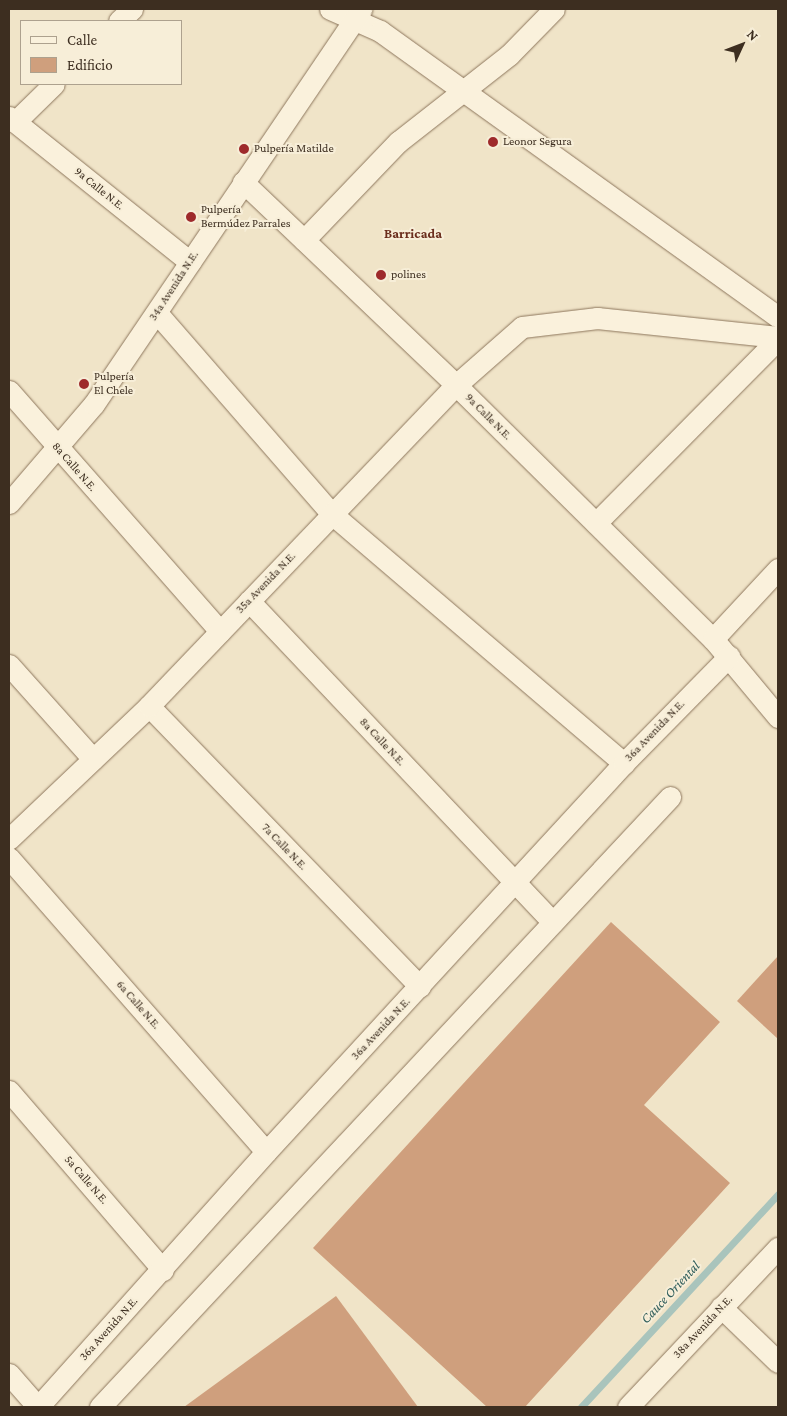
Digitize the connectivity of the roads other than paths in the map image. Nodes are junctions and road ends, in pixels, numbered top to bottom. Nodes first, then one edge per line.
1 (132, 9) edge
2 (330, 9) edge
3 (554, 9) edge
4 (356, 14) edge
5 (120, 20) edge
6 (53, 85) edge
7 (461, 91) junction
8 (12, 119) edge
9 (243, 182) junction
10 (304, 240) junction
11 (190, 262) junction
12 (157, 313) junction
13 (778, 317) edge
14 (778, 338) edge
15 (456, 385) junction
16 (9, 391) edge
17 (57, 448) junction
18 (9, 503) edge
19 (332, 514) junction
20 (596, 523) junction
21 (778, 569) edge
22 (249, 601) junction
23 (220, 631) junction
24 (713, 639) junction
25 (729, 656) junction
26 (9, 665) edge
27 (149, 706) junction
28 (778, 717) edge
29 (93, 759) junction
30 (624, 763) junction
31 (670, 797) dead end
32 (9, 839) edge
33 (9, 858) edge
34 (515, 883) junction
35 (553, 922) junction
36 (420, 987) junction
37 (9, 1091) edge
38 (266, 1152) junction
39 (778, 1248) edge
40 (163, 1270) junction
41 (722, 1308) junction
42 (778, 1362) edge
43 (9, 1374) edge
44 (38, 1407) edge
45 (100, 1407) edge
46 (628, 1407) edge

1 - 5 street
2 - 4 street
3 - 7 street
4 - 7 street
4 - 9 street, 34a Avenida N.E.
6 - 8 street
7 - 10 street
7 - 13 street
8 - 11 street, 9a Calle N.E.
9 - 10 street, 9a Calle N.E.
9 - 11 street, 34a Avenida N.E.
10 - 15 street, 9a Calle N.E.
11 - 12 street, 34a Avenida N.E.
12 - 17 street, 34a Avenida N.E.
12 - 19 street
14 - 15 street, 35a Avenida N.E.
14 - 20 street
15 - 19 street, 35a Avenida N.E.
15 - 20 street, 9a Calle N.E.
16 - 17 street, 8a Calle N.E.
17 - 18 street, 34a Avenida N.E.
17 - 23 street, 8a Calle N.E.
19 - 22 street, 35a Avenida N.E.
19 - 30 street
20 - 24 street, 9a Calle N.E.
21 - 24 street
22 - 23 street, 35a Avenida N.E.
22 - 34 street, 8a Calle N.E.
23 - 27 street, 35a Avenida N.E.
24 - 25 street, 9a Calle N.E.
25 - 28 street, 9a Calle N.E.
25 - 30 street, 36a Avenida N.E.
26 - 29 street
27 - 29 street, 35a Avenida N.E.
27 - 36 street, 7a Calle N.E.
29 - 32 street, 35a Avenida N.E.
30 - 34 street, 36a Avenida N.E.
31 - 35 street
33 - 38 street, 6a Calle N.E.
34 - 35 street, 8a Calle N.E.
34 - 36 street, 36a Avenida N.E.
35 - 45 street
36 - 38 street, 36a Avenida N.E.
37 - 40 street, 5a Calle N.E.
38 - 40 street, 36a Avenida N.E.
39 - 41 street, 38a Avenida N.E.
40 - 44 street, 36a Avenida N.E.
41 - 42 street
41 - 46 street, 38a Avenida N.E.
43 - 44 street

